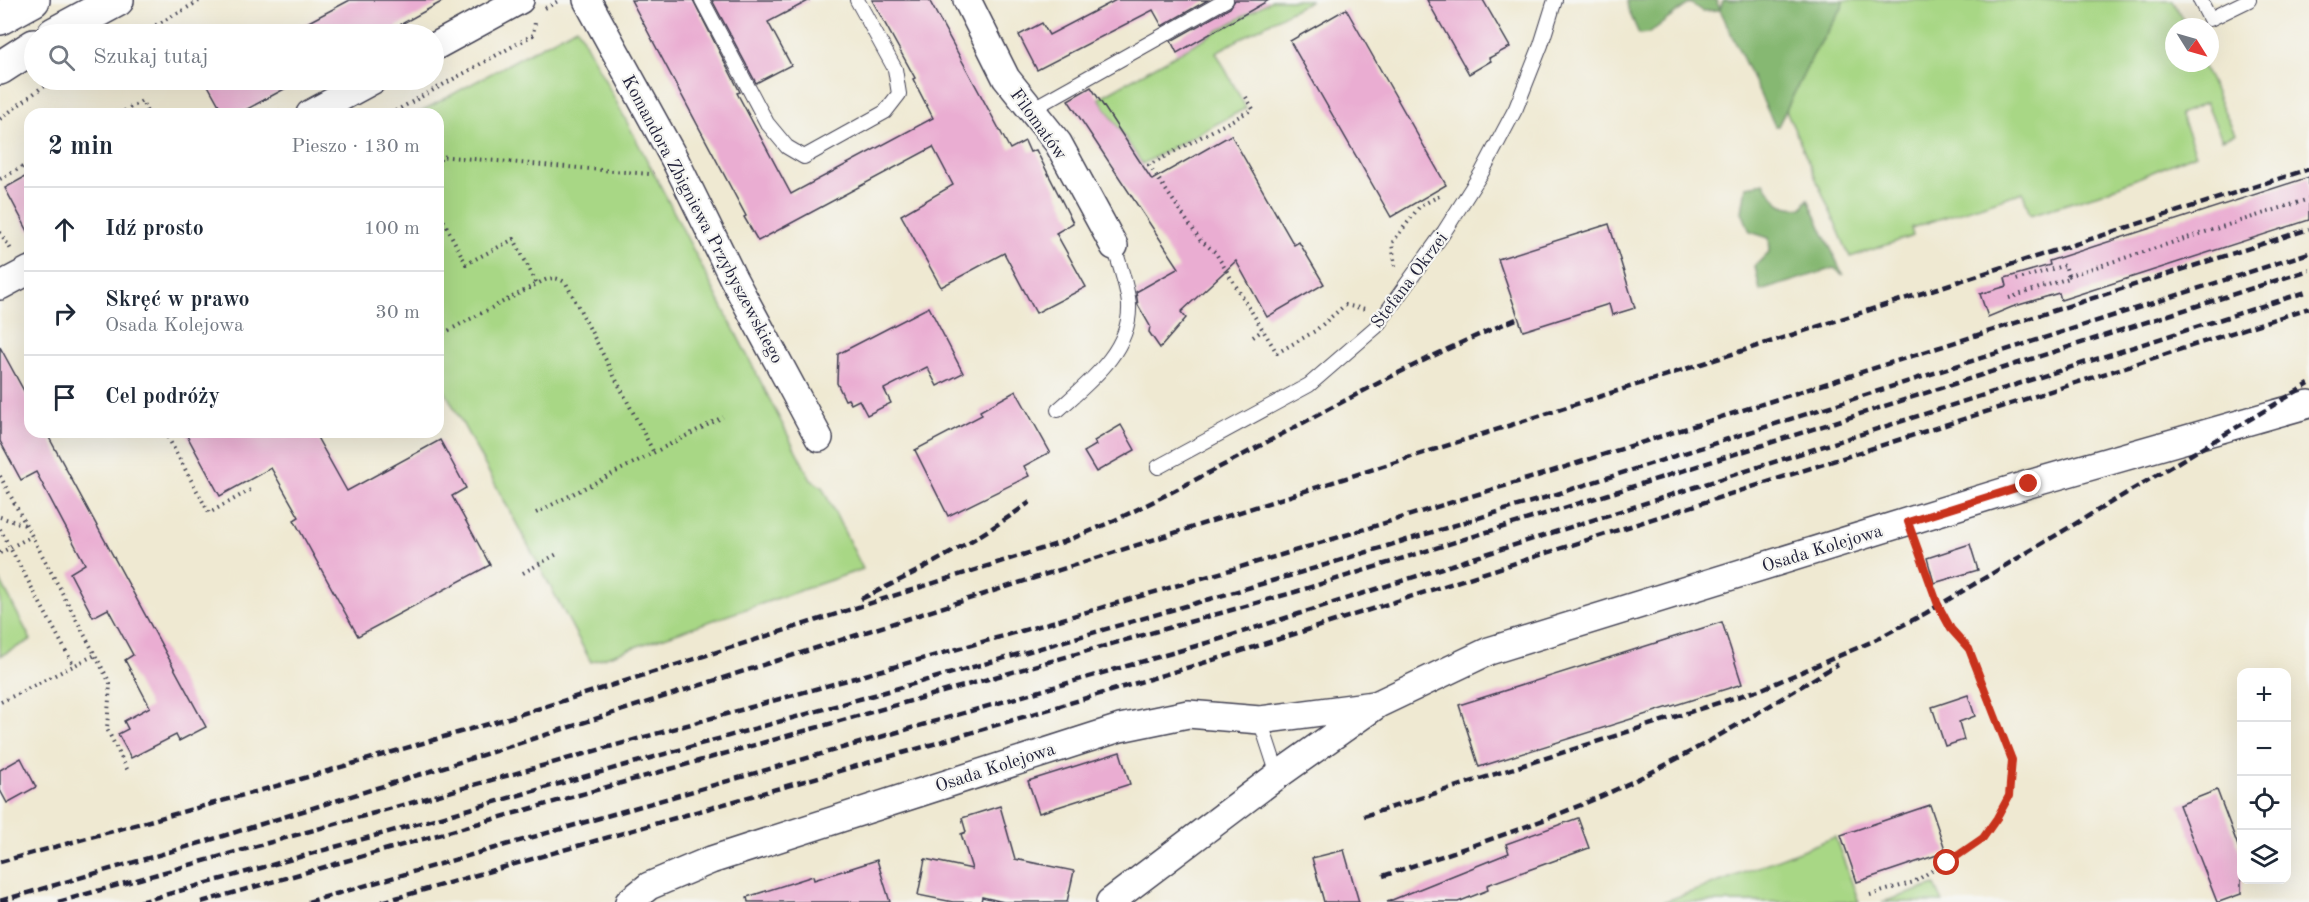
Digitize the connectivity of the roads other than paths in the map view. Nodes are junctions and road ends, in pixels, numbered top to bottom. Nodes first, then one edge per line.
1 (33, 0) edge
2 (117, 0) edge
3 (587, 0) edge
4 (702, 0) edge
5 (857, 0) edge
6 (967, 0) edge
7 (1226, 0) edge
8 (1555, 0) edge
9 (2200, 0) edge
10 (2249, 0) edge
11 (533, 8) edge
12 (0, 18) edge
13 (73, 24) edge
14 (444, 43) edge
15 (24, 52) edge
16 (0, 68) edge
17 (354, 90) edge
18 (321, 108) edge
19 (1030, 110) junction
20 (1114, 246) joint
21 (24, 273) edge
22 (0, 286) edge
23 (2309, 404) edge
24 (1058, 410) dead end
25 (819, 438) dead end
26 (1158, 467) dead end
27 (1378, 704) junction
28 (1260, 720) junction
29 (1278, 776) junction
30 (629, 902) edge
31 (1110, 902) edge

1 - 12 main road
2 - 13 main road
3 - 25 street, Komandora Zbigniewa Przybyszewskiego
4 - 5 lane
6 - 19 street, Filomatów
7 - 19 lane
8 - 26 lane, Stefana Okrzei
9 - 10 lane
11 - 14 street
15 - 16 main road
17 - 18 street
19 - 20 street, Filomatów
20 - 24 lane
21 - 22 street
23 - 27 street, Osada Kolejowa
27 - 28 street, Osada Kolejowa
27 - 29 street, Osada Kolejowa
28 - 29 lane
28 - 30 street, Osada Kolejowa
29 - 31 street, Osada Kolejowa

